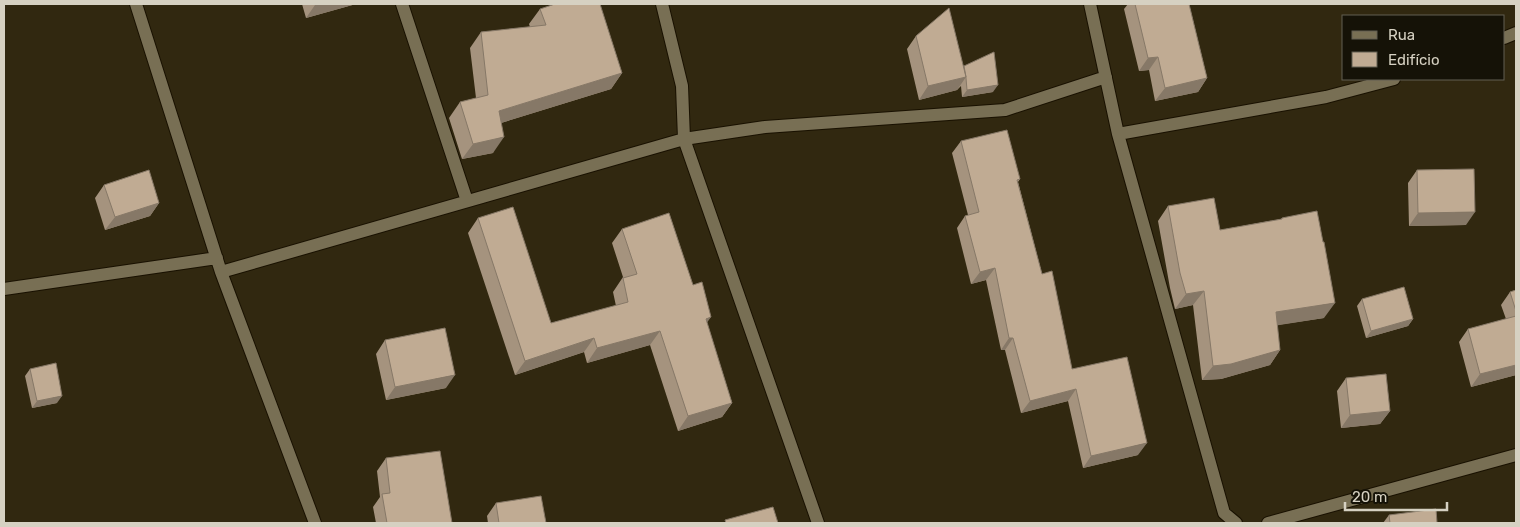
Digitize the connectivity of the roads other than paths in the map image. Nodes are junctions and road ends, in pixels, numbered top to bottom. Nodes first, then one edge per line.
1 (136, 4) edge
2 (402, 4) edge
3 (662, 4) edge
4 (1090, 4) edge
5 (1106, 76) junction
6 (1390, 80) edge
7 (1118, 134) junction
8 (684, 139) junction
9 (467, 201) junction
10 (217, 258) junction
11 (221, 272) junction
12 (4, 289) edge
13 (1516, 455) edge
14 (315, 523) edge
15 (818, 523) edge
16 (1236, 523) edge
17 (1268, 523) edge

1 - 10 street
2 - 9 street
3 - 8 street
4 - 5 street
5 - 7 street
5 - 8 street
6 - 7 street
7 - 16 street
8 - 9 street
8 - 15 street
9 - 11 street
10 - 11 street
10 - 12 street
11 - 14 street
13 - 17 street

